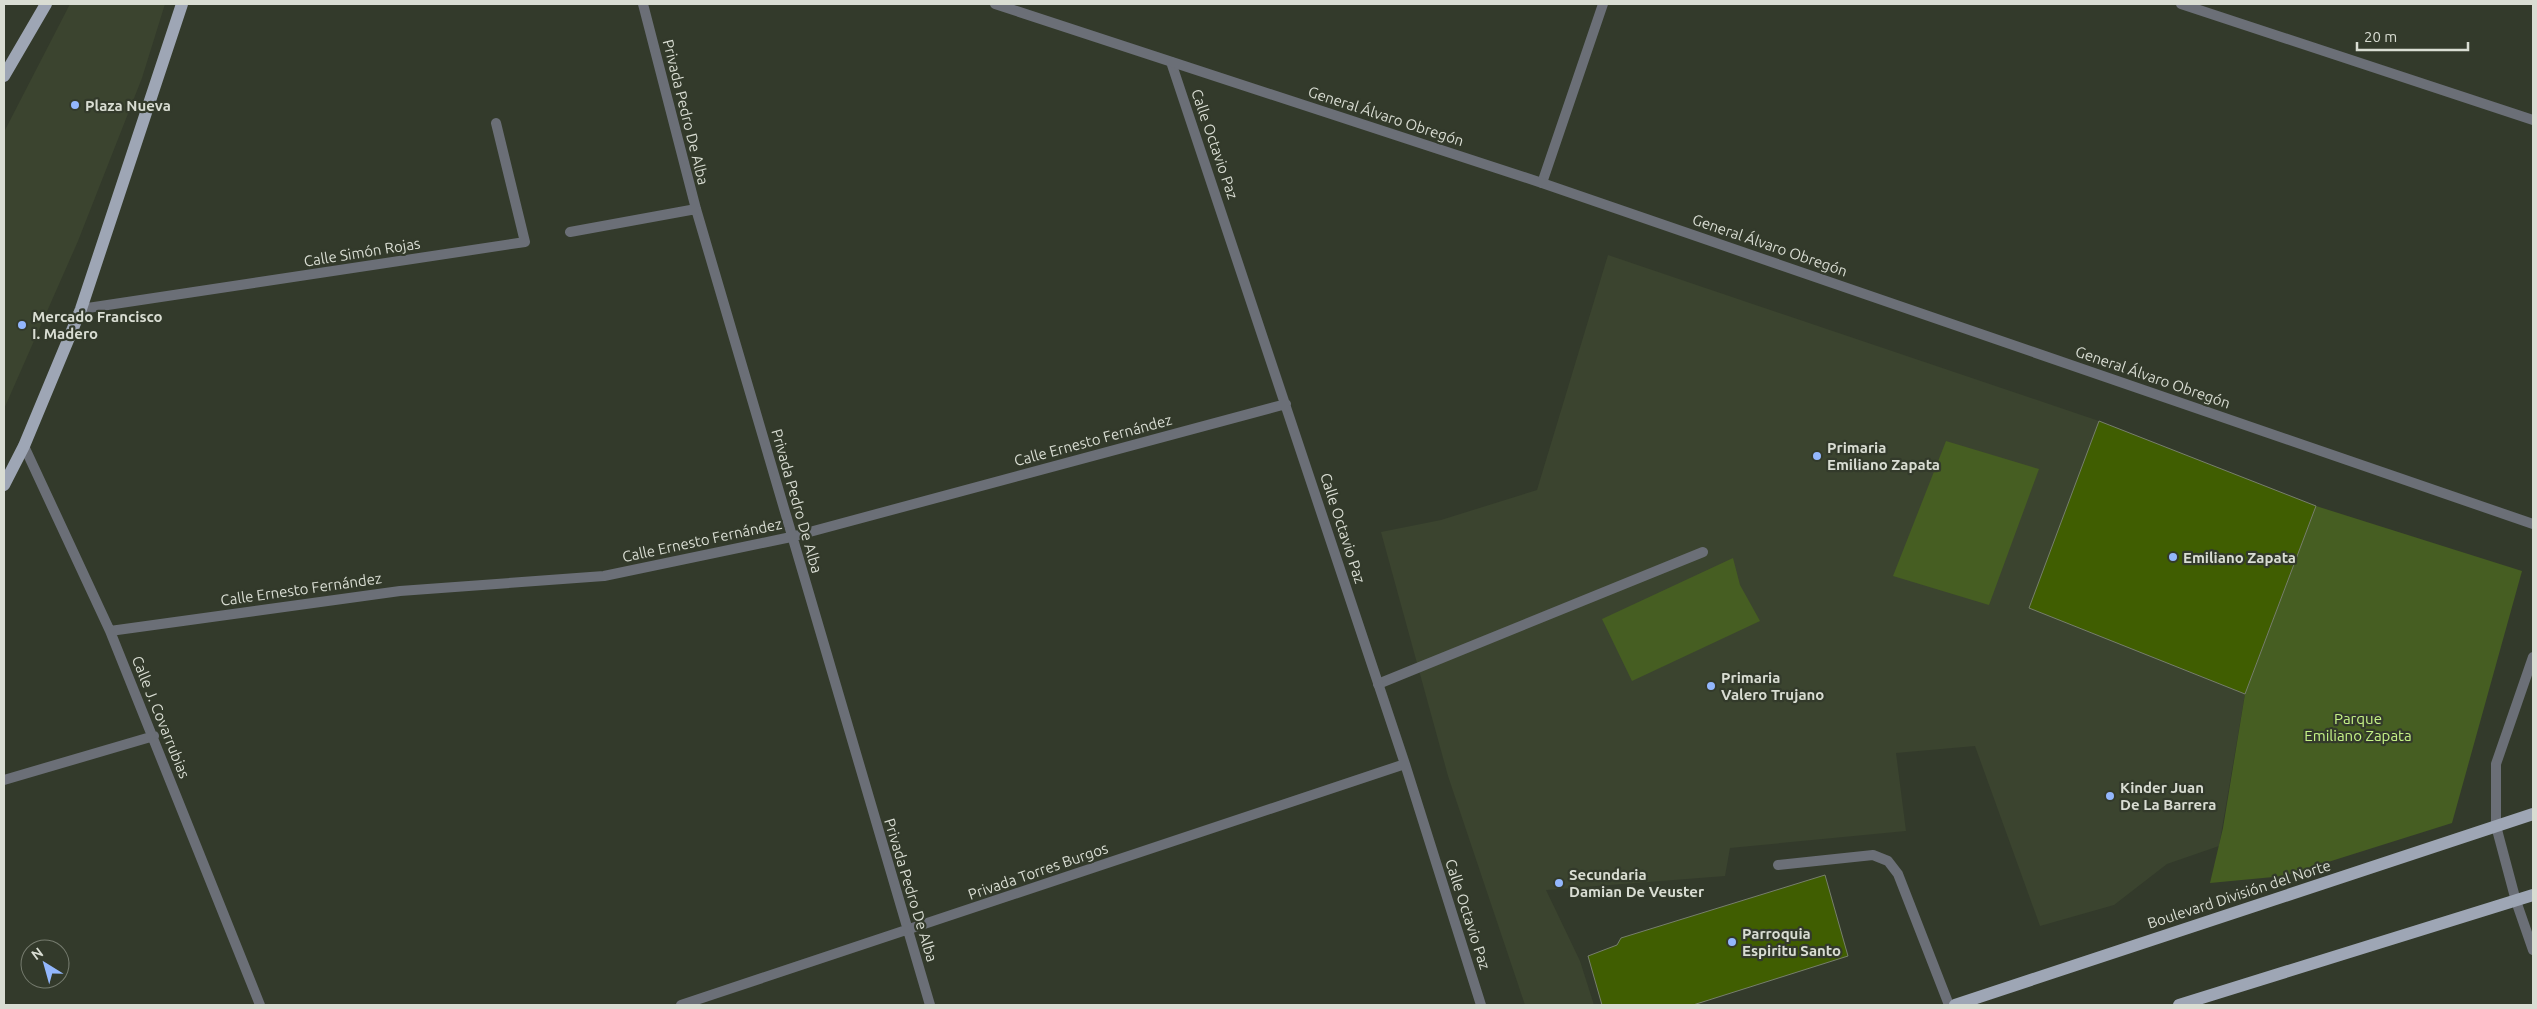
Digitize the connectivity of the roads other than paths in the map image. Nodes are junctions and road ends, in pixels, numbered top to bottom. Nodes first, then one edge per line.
1 (46, 4) edge
2 (182, 4) edge
3 (643, 4) edge
4 (995, 4) edge
5 (1603, 4) edge
6 (2181, 4) edge
7 (1171, 62) junction
8 (5, 71) edge
9 (2533, 120) edge
10 (496, 123) dead end
11 (1542, 183) junction
12 (696, 209) junction
13 (570, 232) dead end
14 (81, 309) junction
15 (1286, 404) junction
16 (24, 446) junction
17 (4, 484) edge
18 (2533, 524) edge
19 (792, 537) junction
20 (1704, 552) dead end
21 (110, 631) junction
22 (2533, 657) edge
23 (1378, 684) junction
24 (154, 736) junction
25 (1405, 764) junction
26 (4, 780) edge
27 (2533, 814) edge
28 (2496, 826) junction
29 (1778, 865) dead end
30 (2533, 895) edge
31 (2516, 901) junction
32 (907, 931) junction
33 (2533, 950) edge
34 (260, 1005) edge
35 (680, 1005) edge
36 (930, 1005) edge
37 (1482, 1005) edge
38 (1949, 1005) edge
39 (1955, 1005) edge
40 (2178, 1005) edge

1 - 8 main road
2 - 14 main road
3 - 12 street, Privada Pedro De Alba
4 - 7 street, General Álvaro Obregón
5 - 11 street
6 - 9 street
7 - 11 street, General Álvaro Obregón
7 - 15 street, Calle Octavio Paz
10 - 14 street, Calle Simón Rojas
11 - 18 street, General Álvaro Obregón
12 - 13 street
12 - 19 street, Privada Pedro De Alba
14 - 16 main road
15 - 19 street, Calle Ernesto Fernández
15 - 23 street, Calle Octavio Paz
16 - 17 main road
16 - 21 street, Calle J. Covarrubias
19 - 21 street, Calle Ernesto Fernández
19 - 32 street, Privada Pedro De Alba
20 - 23 street
21 - 24 street, Calle J. Covarrubias
22 - 28 street
23 - 25 street, Calle Octavio Paz
24 - 26 street
24 - 34 street, Calle J. Covarrubias
25 - 32 street, Privada Torres Burgos
25 - 37 street, Calle Octavio Paz
27 - 28 main road, Boulevard División del Norte
28 - 31 street
28 - 39 main road, Boulevard División del Norte
29 - 38 street
30 - 31 main road
31 - 33 street
31 - 40 main road
32 - 35 street, Privada Torres Burgos
32 - 36 street, Privada Pedro De Alba

